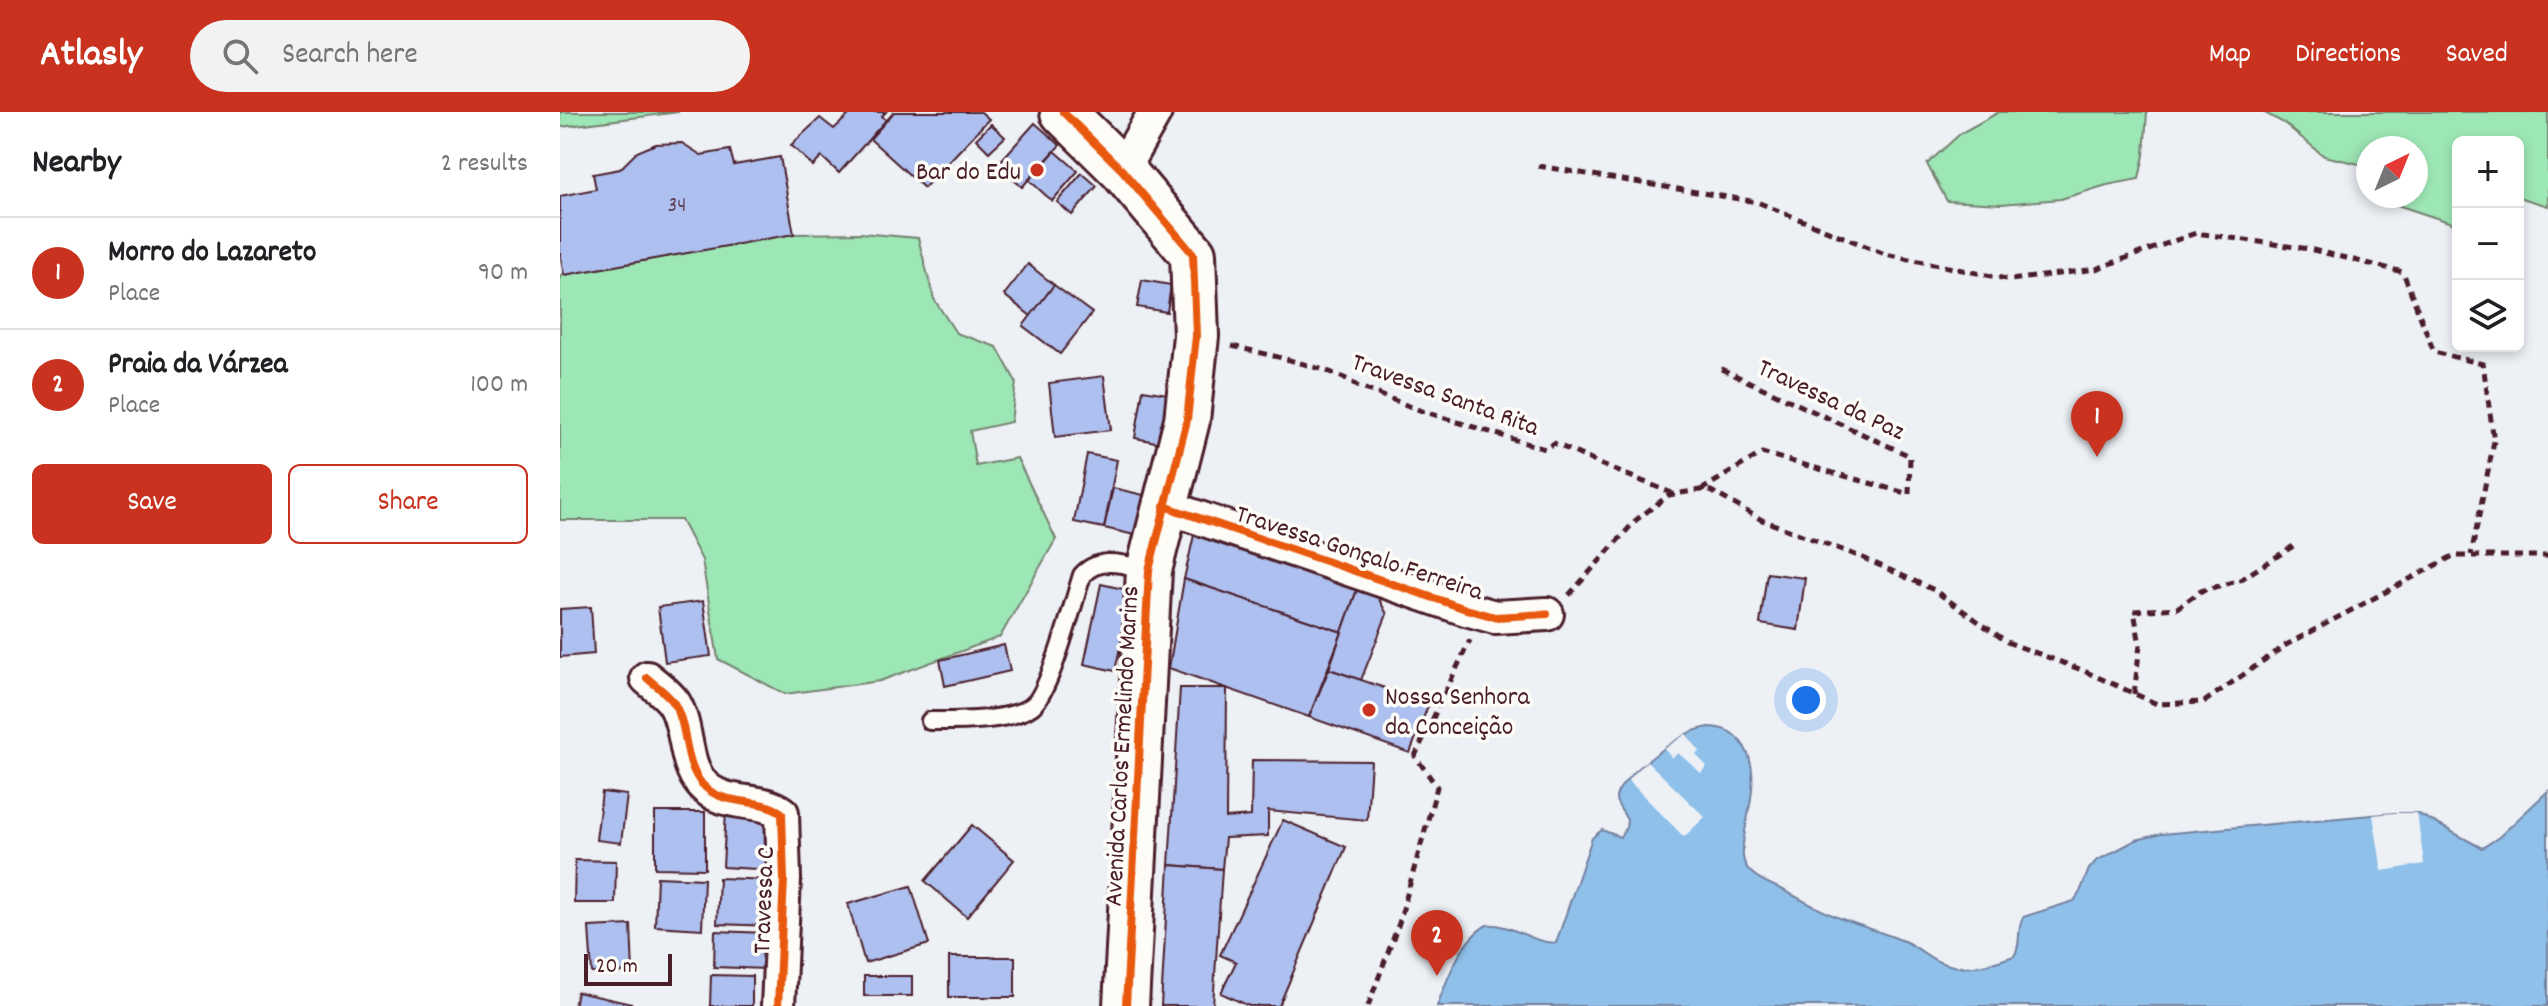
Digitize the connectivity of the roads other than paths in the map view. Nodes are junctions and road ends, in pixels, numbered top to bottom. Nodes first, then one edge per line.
1 (1063, 112) edge
2 (1155, 112) edge
3 (1122, 170) junction
4 (1164, 506) junction
5 (1149, 570) junction
6 (1547, 614) road end
7 (647, 678) dead end
8 (930, 721) dead end
9 (778, 1006) edge
10 (1126, 1006) edge

1 - 3 street, Avenida Carlos Ermelindo Marins
2 - 3 street
3 - 4 street, Avenida Carlos Ermelindo Marins
4 - 5 street, Avenida Carlos Ermelindo Marins
4 - 6 street, Travessa Gonçalo Ferreira
5 - 8 lane
5 - 10 street, Avenida Carlos Ermelindo Marins
7 - 9 street, Travessa C

